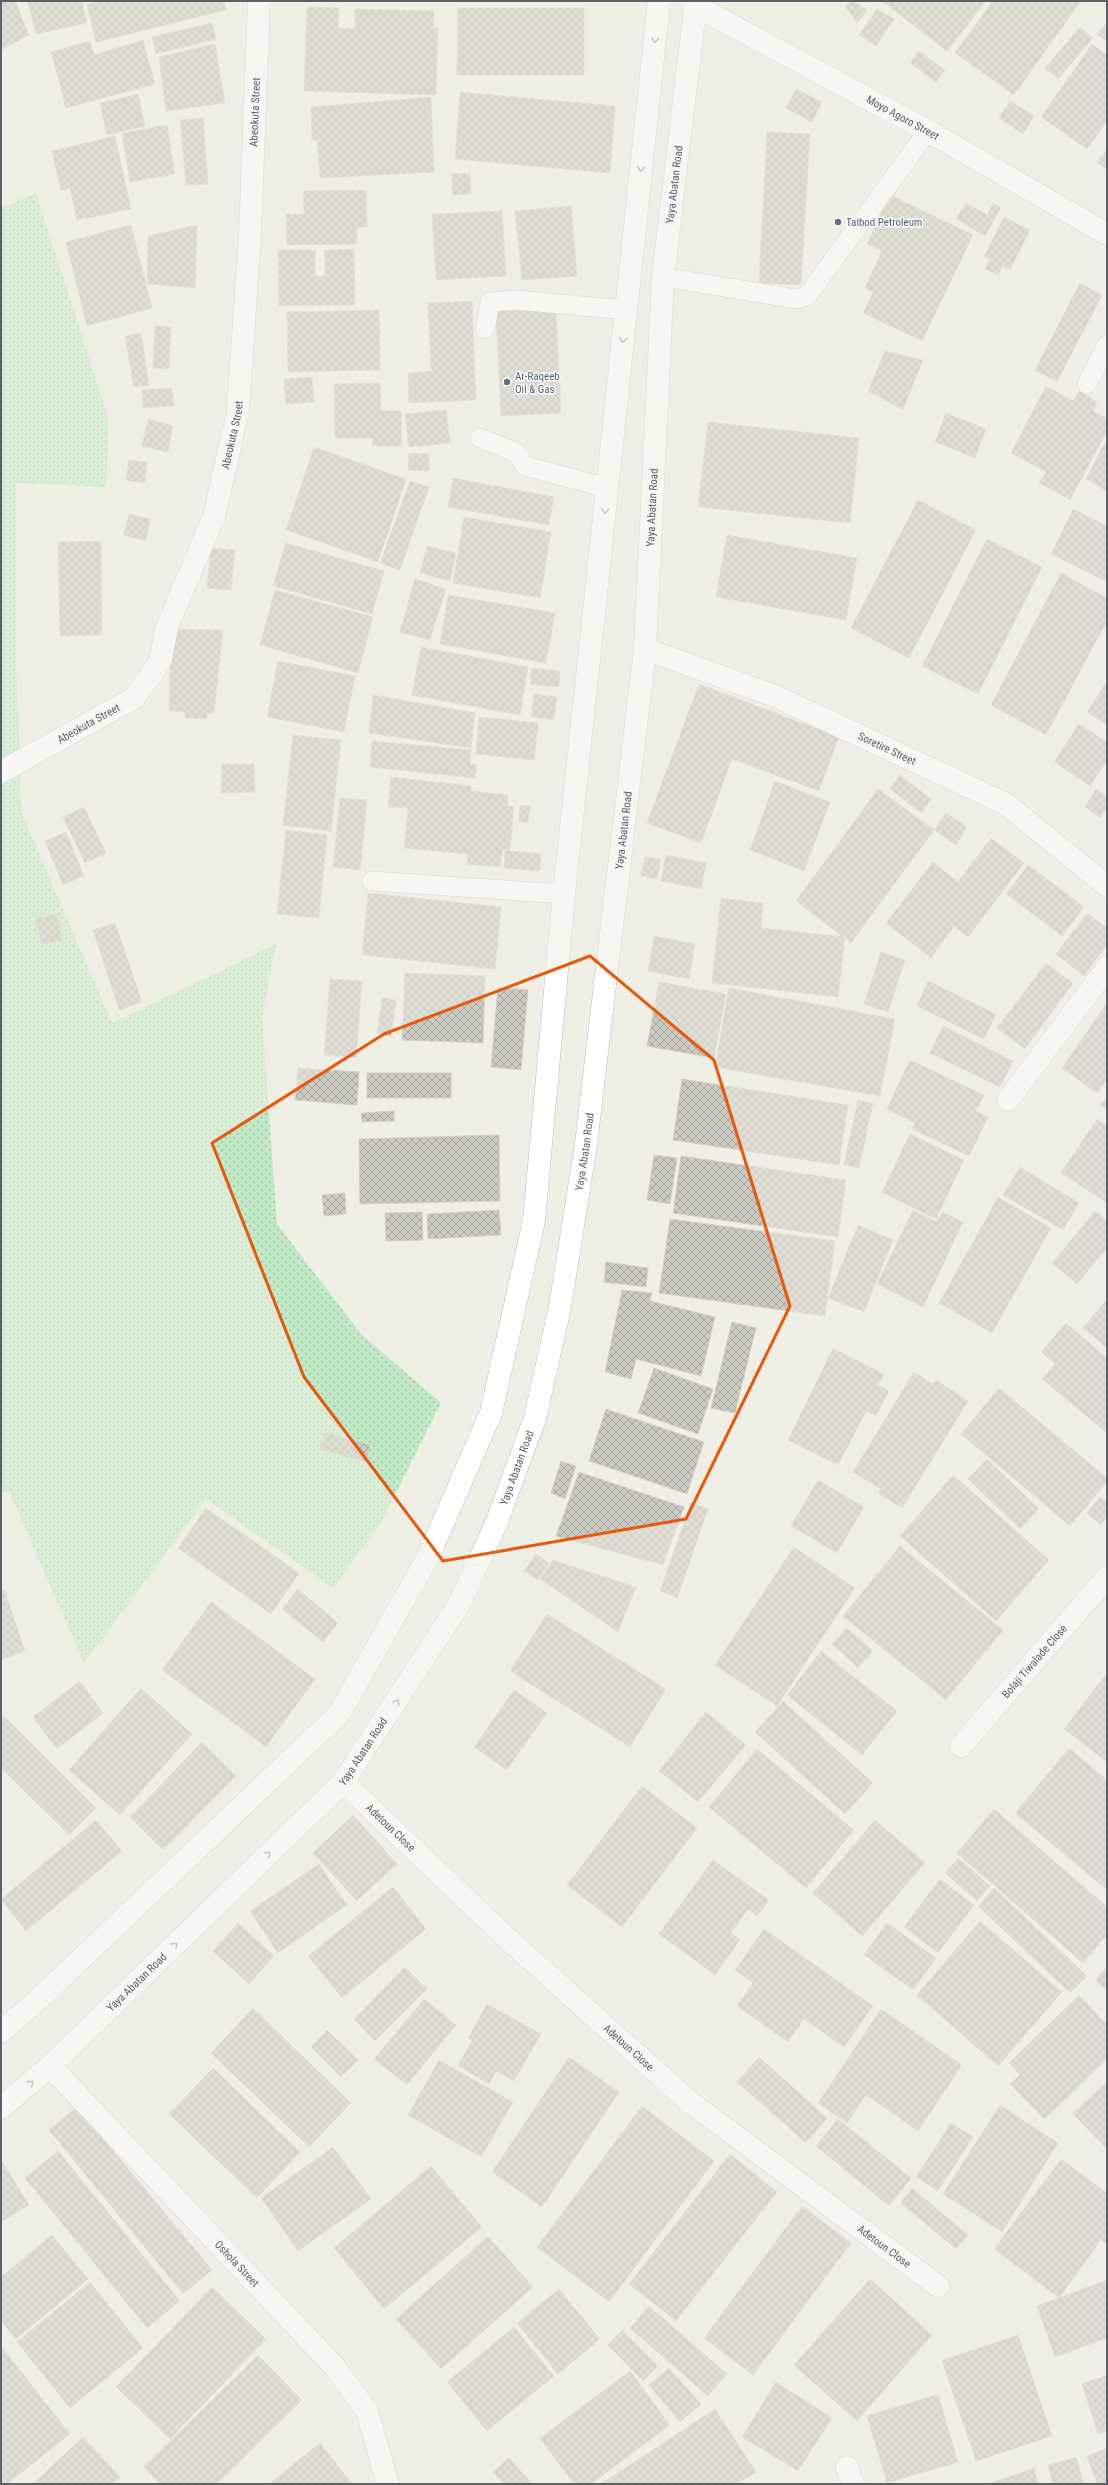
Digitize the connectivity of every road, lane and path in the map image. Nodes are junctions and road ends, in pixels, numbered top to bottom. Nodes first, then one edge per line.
1 (259, 1) edge
2 (659, 1) edge
3 (696, 4) edge
4 (928, 131) junction
5 (1107, 234) edge
6 (664, 277) junction
7 (626, 310) junction
8 (485, 329) dead end
9 (1107, 345) edge
10 (1087, 384) dead end
11 (480, 438) dead end
12 (608, 488) junction
13 (645, 649) junction
14 (1, 772) edge
15 (372, 881) dead end
16 (1107, 886) edge
17 (564, 894) junction
18 (1107, 968) edge
19 (1008, 1100) dead end
20 (1107, 1577) edge
21 (961, 1746) dead end
22 (343, 1782) junction
23 (1, 2032) edge
24 (50, 2066) junction
25 (1, 2108) edge
26 (938, 2286) dead end
27 (388, 2484) edge

1 - 14 main road, Abeokuta Street
2 -> 7 main road
3 - 4 main road, Moyo Agoro Street
3 - 6 main road, Yaya Abatan Road
4 - 5 main road, Moyo Agoro Street
4 - 6 lane
6 - 13 main road, Yaya Abatan Road
7 - 8 lane
7 -> 12 main road
9 - 10 lane
11 - 12 lane
12 -> 17 main road
13 - 16 main road, Soretire Street
22 -> 13 main road, Yaya Abatan Road
15 - 17 lane
17 - 23 main road
18 - 19 main road
20 - 21 main road, Bolaji Tiwalade Close
24 -> 22 main road, Yaya Abatan Road
22 - 26 main road, Adetoun Close
25 -> 24 main road, Yaya Abatan Road
24 - 27 main road, Oshola Street

